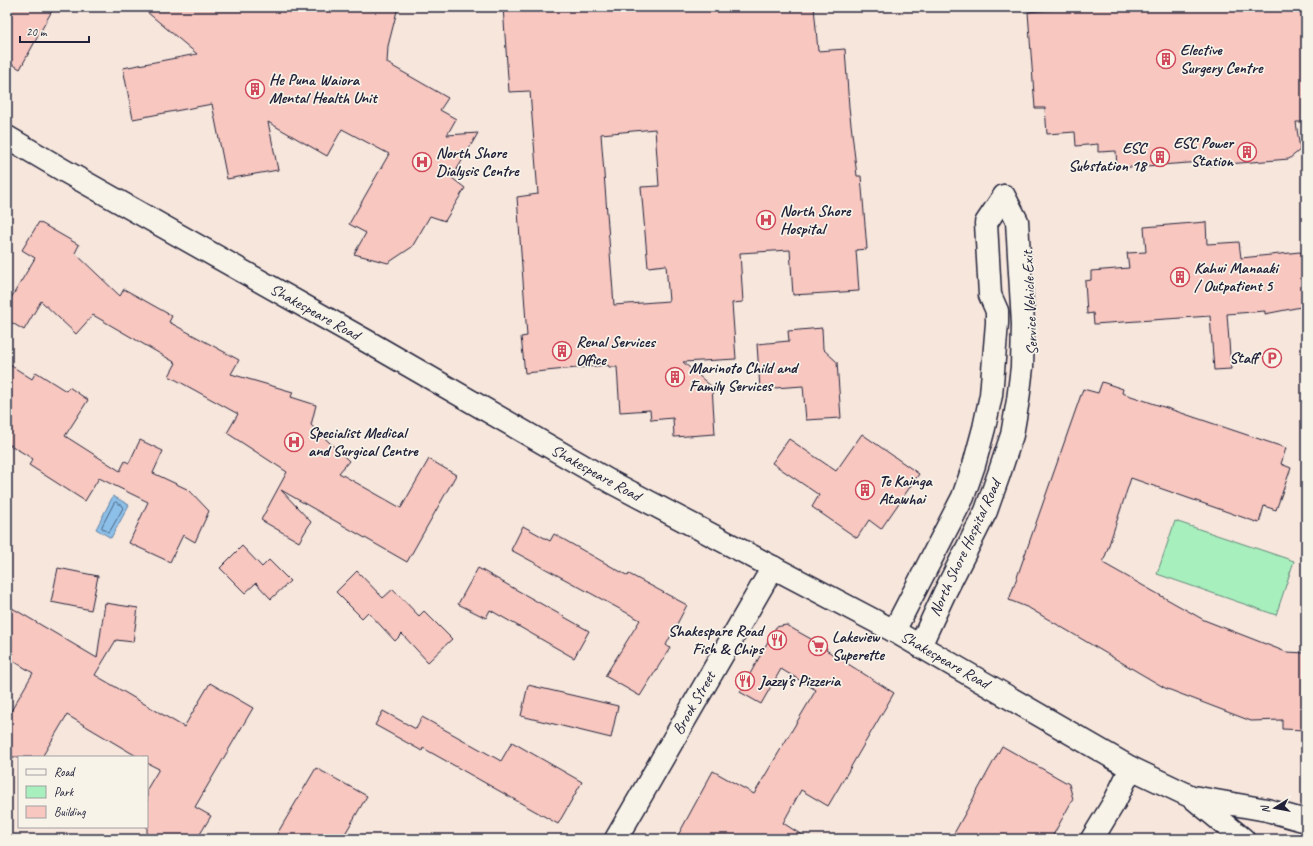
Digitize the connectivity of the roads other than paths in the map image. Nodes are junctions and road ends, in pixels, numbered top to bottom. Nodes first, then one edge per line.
1 (7, 137) edge
2 (773, 567) junction
3 (894, 631) junction
4 (920, 646) junction
5 (1131, 768) junction
6 (1192, 797) junction
7 (1267, 810) junction
8 (1306, 811) edge
9 (1306, 821) edge
10 (616, 839) edge
11 (1092, 839) edge
12 (1243, 839) edge

1 - 2 main road, Shakespeare Road
2 - 3 main road, Shakespeare Road
2 - 10 main road, Brook Street
3 - 4 main road, Shakespeare Road
3 - 4 main road, North Shore Hospital Road
4 - 5 main road, Shakespeare Road
5 - 6 main road, Shakespeare Road
5 - 11 main road
6 - 7 main road, Shakespeare Road
6 - 12 main road, Shakespeare Road
7 - 8 main road
7 - 9 main road, Shakespeare Road

